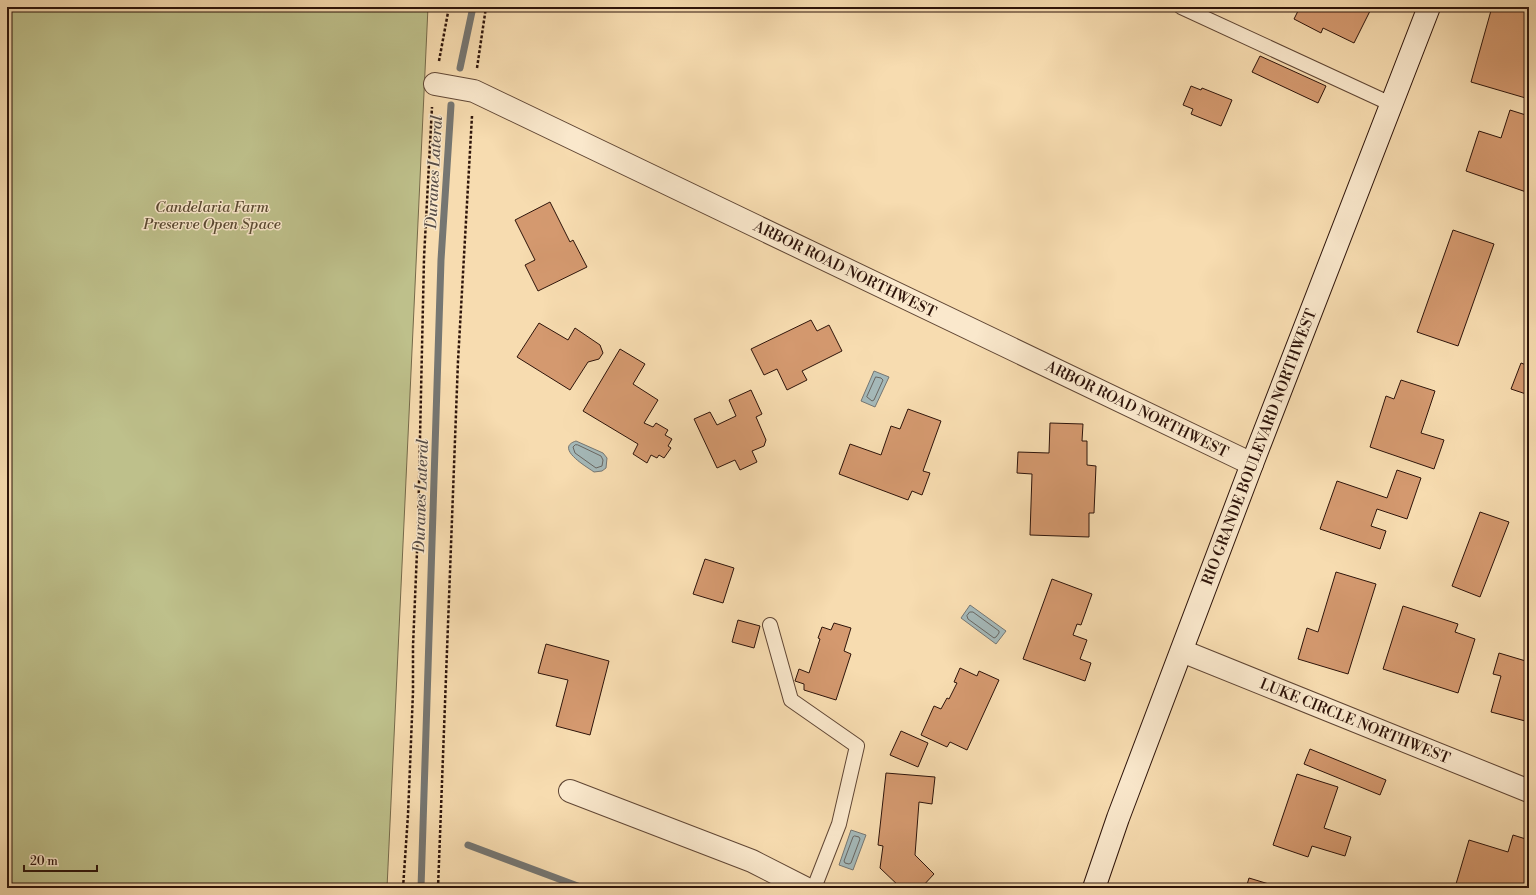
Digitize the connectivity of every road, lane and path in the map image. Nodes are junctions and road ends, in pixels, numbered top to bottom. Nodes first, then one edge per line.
1 (449, 7) edge
2 (486, 7) edge
3 (1181, 7) edge
4 (1429, 7) edge
5 (434, 84) junction
6 (474, 91) junction
7 (1392, 104) junction
8 (1252, 464) junction
9 (770, 625) dead end
10 (1182, 651) junction
11 (570, 790) dead end
12 (1529, 791) edge
13 (403, 888) edge
14 (438, 888) edge
15 (805, 888) edge
16 (814, 888) edge
17 (1094, 888) edge

1 - 5 path
2 - 6 path
3 - 7 lane
4 - 7 street, RIO GRANDE BOULEVARD NORTHWEST
5 - 6 street, ARBOR ROAD NORTHWEST
5 - 13 path
6 - 8 street, ARBOR ROAD NORTHWEST
6 - 14 path
7 - 8 street, RIO GRANDE BOULEVARD NORTHWEST
8 - 10 street, RIO GRANDE BOULEVARD NORTHWEST
9 - 16 lane
10 - 12 street, LUKE CIRCLE NORTHWEST
10 - 17 street, RIO GRANDE BOULEVARD NORTHWEST
11 - 15 street

